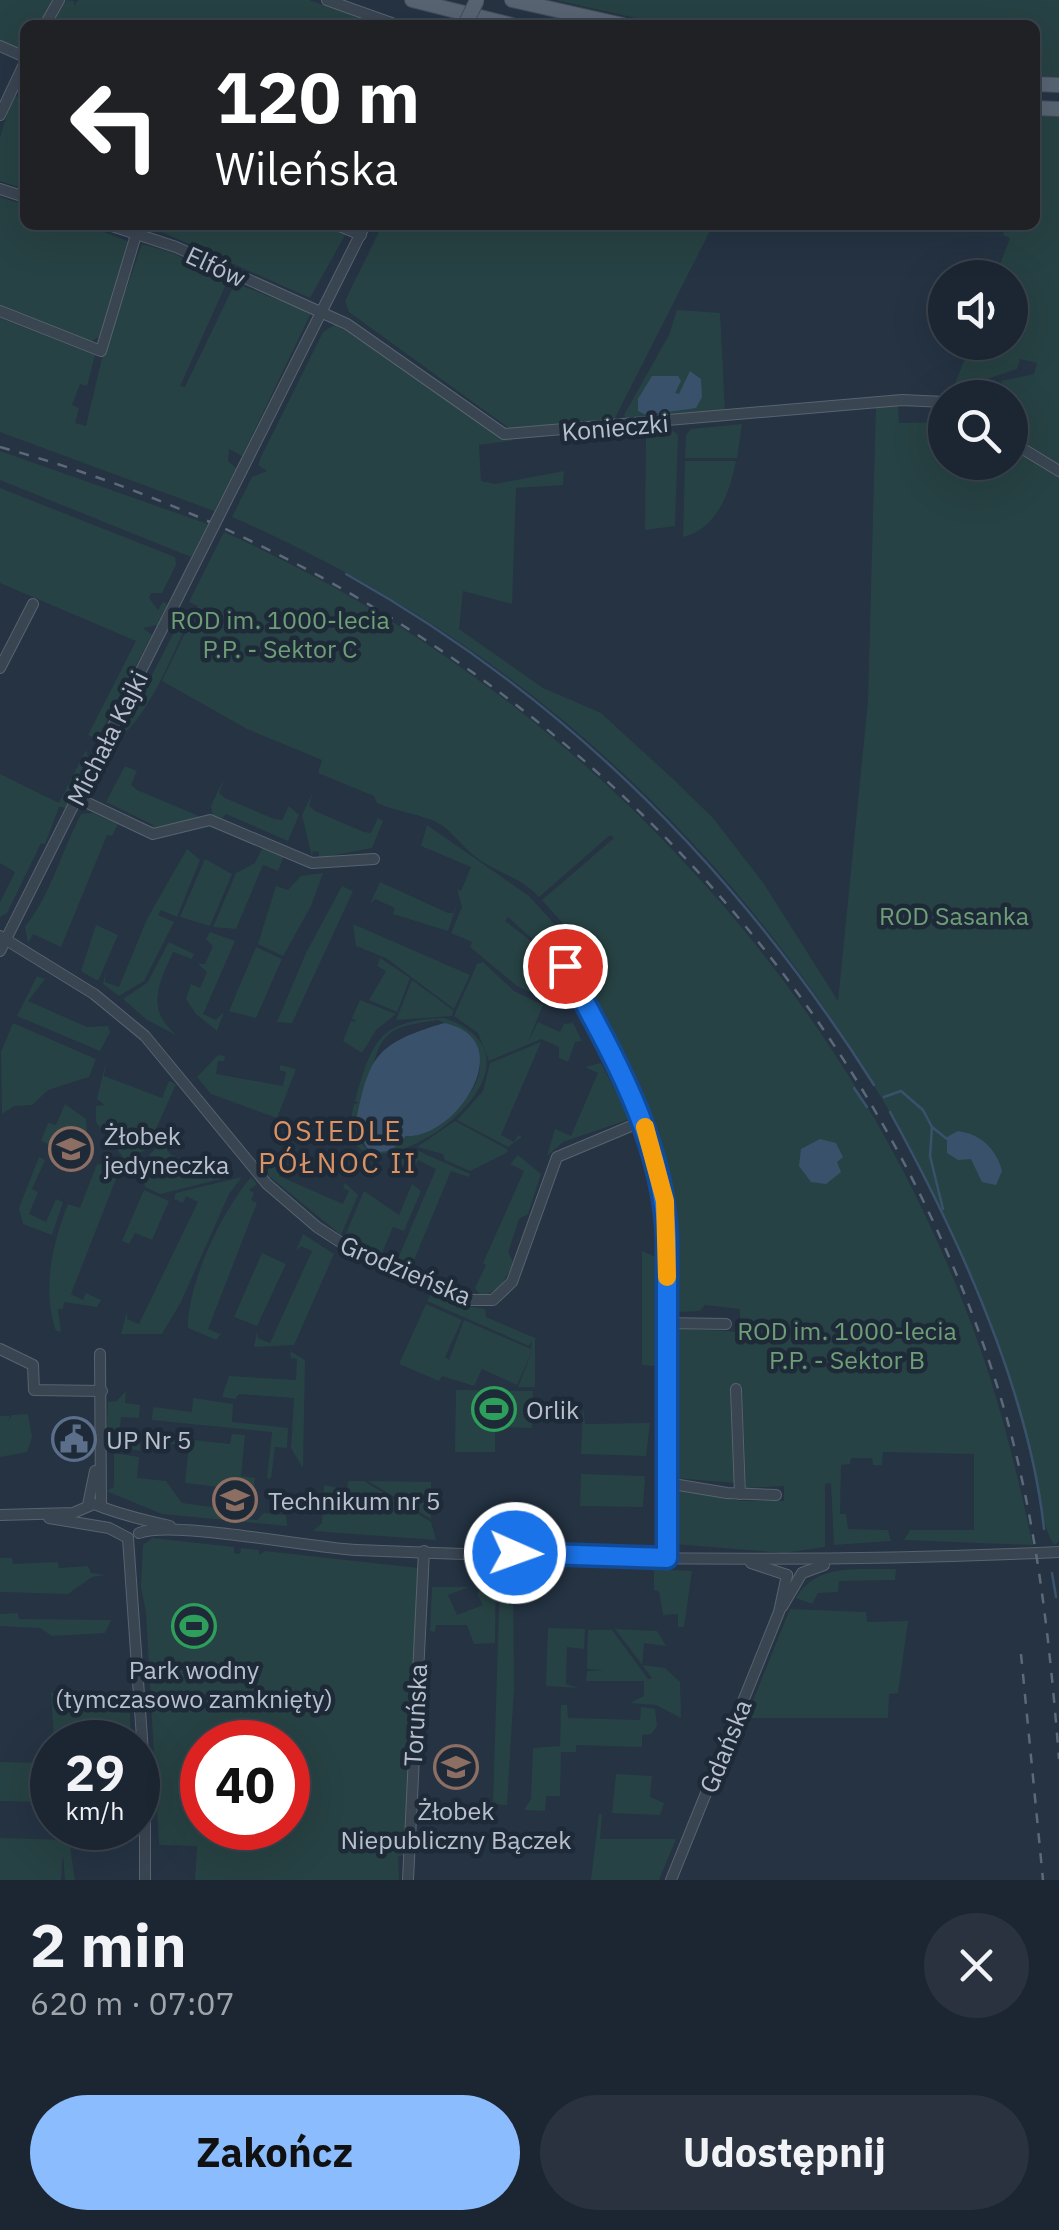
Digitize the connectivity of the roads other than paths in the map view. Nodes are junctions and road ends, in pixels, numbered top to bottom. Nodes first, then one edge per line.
1 (327, 0) edge
2 (412, 0) edge
3 (512, 0) edge
4 (383, 20) edge
5 (492, 20) edge
6 (601, 20) edge
7 (20, 70) edge
8 (11, 88) junction
9 (20, 92) edge
10 (0, 115) edge
11 (138, 230) edge
12 (363, 230) edge
13 (322, 311) junction
14 (0, 312) edge
15 (928, 401) edge
16 (1028, 452) edge
17 (1059, 471) edge
18 (33, 604) dead end
19 (0, 668) edge
20 (77, 798) junction
21 (374, 859) dead end
22 (3, 938) edge
23 (0, 951) edge
24 (565, 966) dead end
25 (643, 1122) junction
26 (667, 1323) junction
27 (726, 1324) dead end
28 (0, 1349) edge
29 (100, 1354) dead end
30 (736, 1388) dead end
31 (102, 1391) junction
32 (667, 1483) junction
33 (740, 1494) junction
34 (776, 1494) dead end
35 (90, 1507) junction
36 (0, 1514) edge
37 (13, 1514) junction
38 (140, 1518) junction
39 (84, 1524) junction
40 (206, 1534) junction
41 (135, 1535) junction
42 (424, 1551) junction
43 (1059, 1552) edge
44 (667, 1558) junction
45 (793, 1570) junction
46 (145, 1880) edge
47 (408, 1880) edge
48 (671, 1880) edge

1 - 4 street
2 - 5 main road
3 - 6 main road
7 - 8 street
8 - 9 street
8 - 10 street
11 - 13 street, Elfów
11 - 14 street
12 - 13 street, Michała Kajki
13 - 15 street, Konieczki
13 - 20 street, Michała Kajki, bridge
16 - 17 street
18 - 19 street
20 - 21 street
20 - 22 street, Michała Kajki
22 - 23 street, Michała Kajki
22 - 25 street, Grodzieńska
24 - 25 street
25 - 26 street
26 - 27 street
26 - 32 street
28 - 31 street
29 - 31 street
30 - 33 street
31 - 35 street
32 - 33 street
32 - 44 street
33 - 34 street
35 - 37 street
35 - 38 street
35 - 39 street
36 - 37 street
37 - 39 street
38 - 40 street
38 - 41 street
39 - 41 street
40 - 41 street
40 - 42 street
41 - 46 street
42 - 44 street
42 - 47 street, Toruńska
43 - 45 street
44 - 45 street
45 - 48 street, Gdańska

